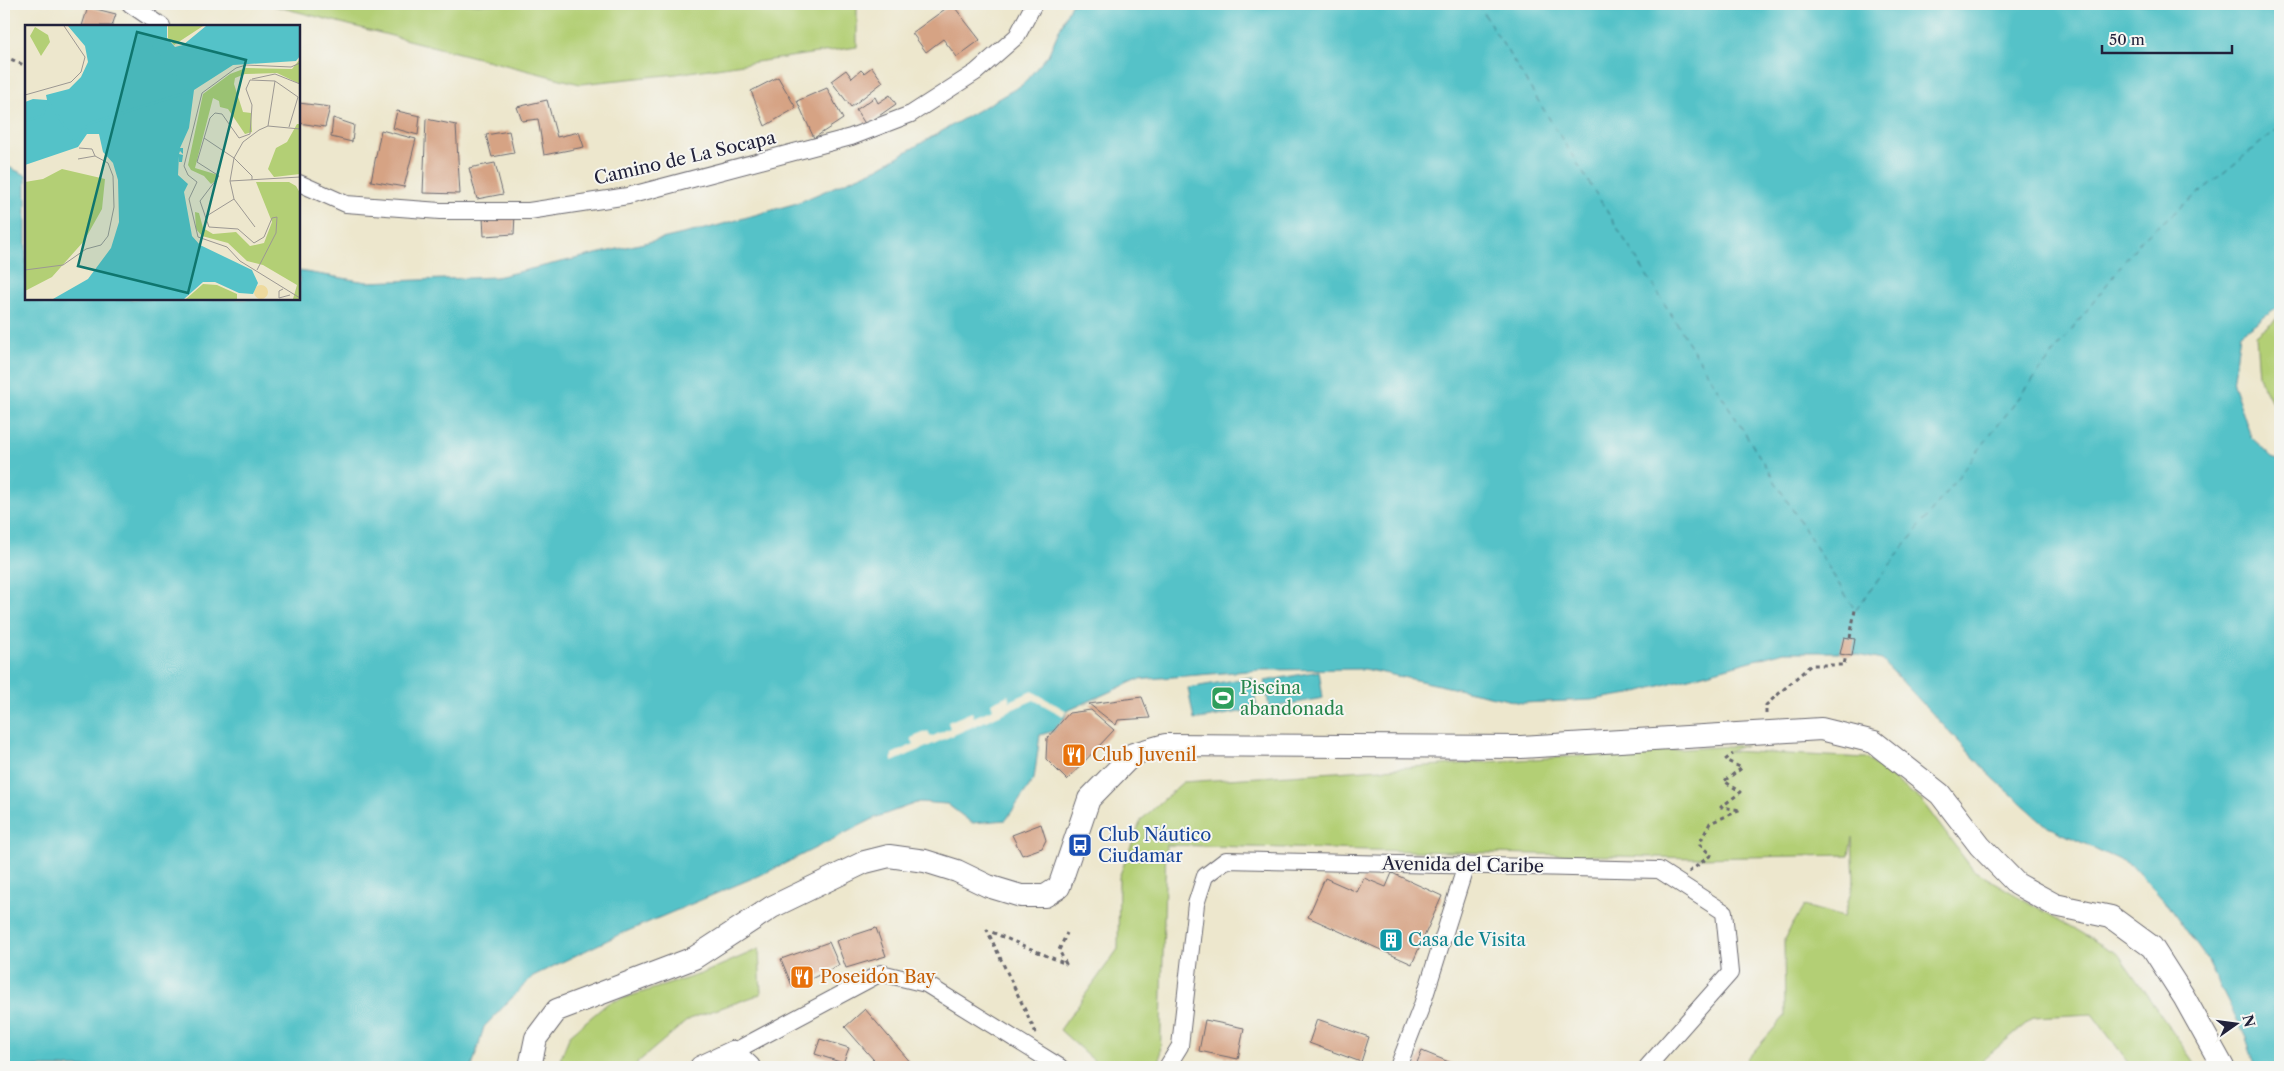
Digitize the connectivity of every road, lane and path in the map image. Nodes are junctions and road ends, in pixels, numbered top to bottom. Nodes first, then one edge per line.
1 (130, 4) edge
2 (1034, 4) edge
3 (161, 25) edge
4 (4, 56) edge
5 (25, 66) edge
6 (300, 183) edge
7 (1855, 610) dead end
8 (1850, 638) dead end
9 (1846, 655) dead end
10 (1766, 704) dead end
11 (1740, 750) dead end
12 (1466, 865) junction
13 (1677, 881) junction
14 (1068, 933) dead end
15 (741, 1060) edge
16 (1054, 1064) edge
17 (530, 1067) edge
18 (701, 1067) edge
19 (1167, 1067) edge
20 (1398, 1067) edge
21 (1647, 1067) edge
22 (2224, 1067) edge

1 - 3 street
2 - 6 street, Camino de La Socapa
4 - 5 path
7 - 8 path
9 - 10 path
11 - 13 path
12 - 13 street, Avenida del Caribe
12 - 19 street, Avenida del Caribe
12 - 20 street
13 - 21 street, Avenida del Caribe
14 - 16 path
15 - 16 street
15 - 18 main road
17 - 22 main road

